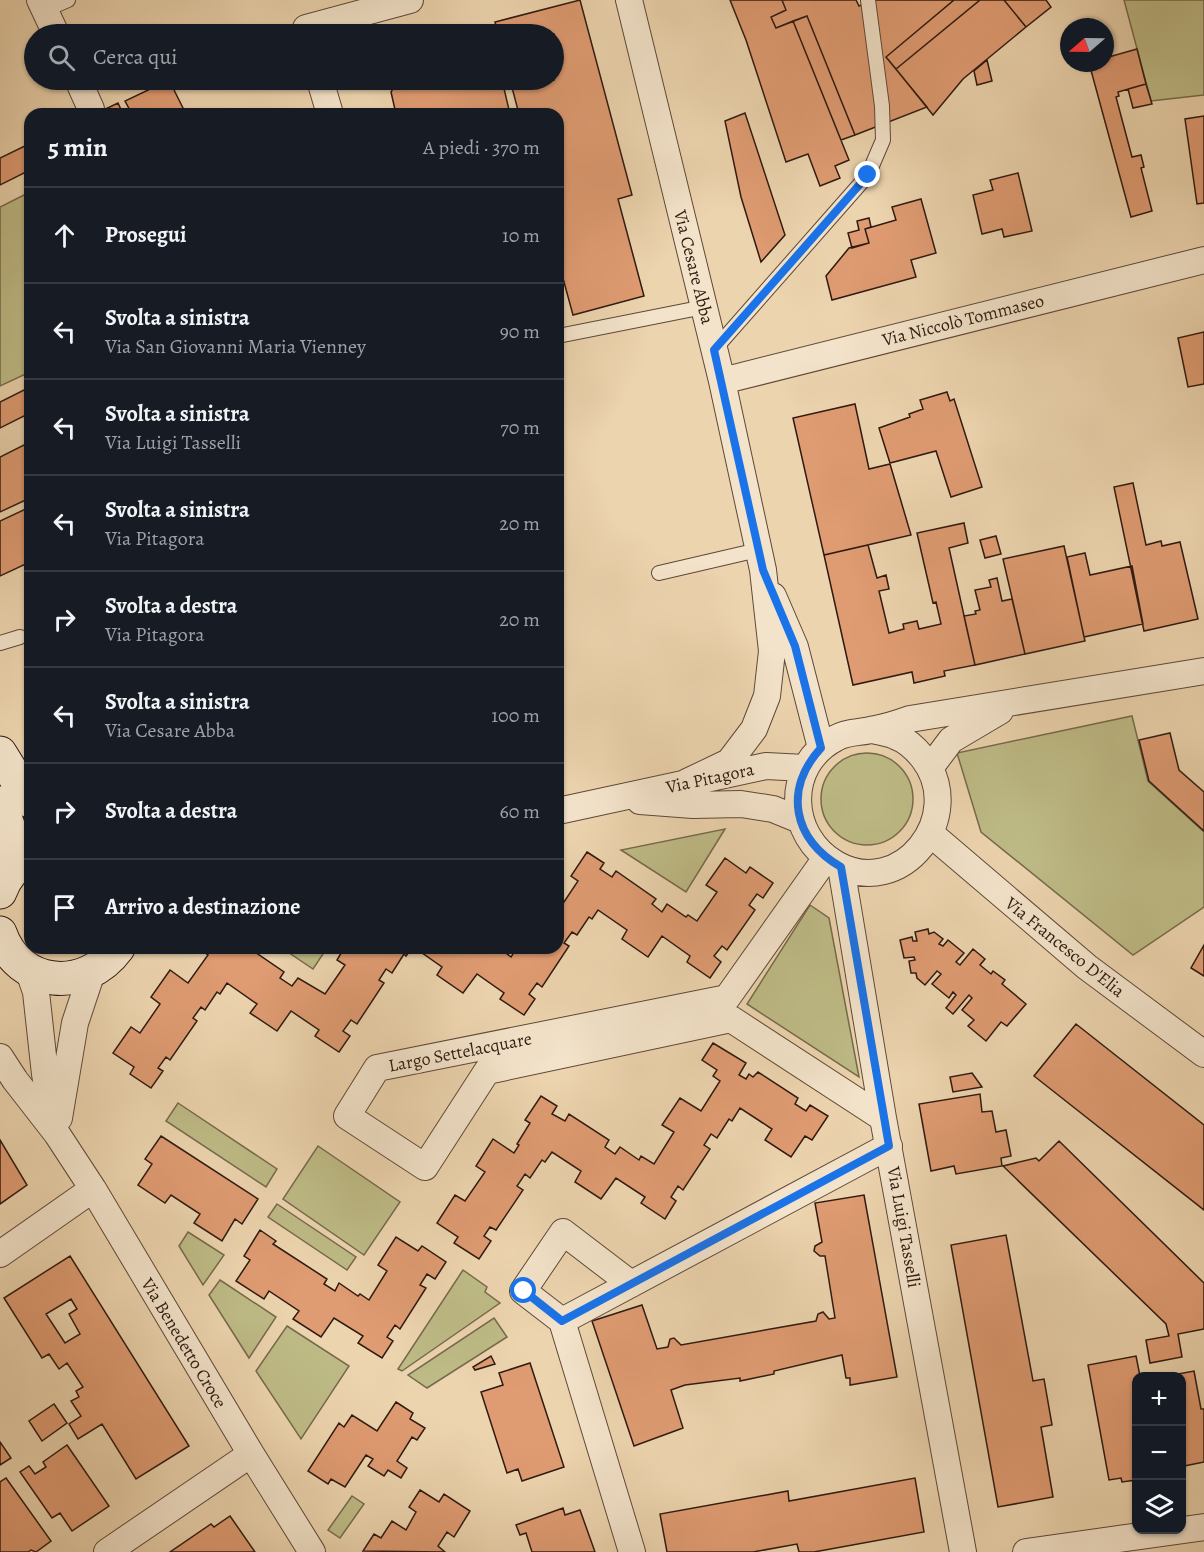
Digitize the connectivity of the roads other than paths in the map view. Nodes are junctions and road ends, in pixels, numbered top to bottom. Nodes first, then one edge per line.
1 (68, 0) edge
2 (410, 0) edge
3 (629, 0) edge
4 (868, 0) edge
5 (42, 5) edge
6 (51, 24) edge
7 (321, 24) edge
8 (82, 90) edge
9 (323, 90) edge
10 (91, 108) edge
11 (328, 108) edge
12 (1204, 260) edge
13 (704, 307) junction
14 (564, 335) edge
15 (714, 350) junction
16 (722, 381) junction
17 (761, 560) junction
18 (659, 573) dead end
19 (20, 637) dead end
20 (0, 643) edge
21 (1204, 671) edge
22 (1016, 703) junction
23 (873, 730) junction
24 (821, 748) junction
25 (0, 753) edge
26 (805, 768) junction
27 (930, 768) junction
28 (687, 782) junction
29 (24, 791) edge
30 (616, 799) junction
31 (0, 803) edge
32 (564, 810) edge
33 (800, 820) junction
34 (931, 834) junction
35 (833, 862) junction
36 (10, 875) edge
37 (0, 933) edge
38 (113, 954) edge
39 (15, 963) edge
40 (92, 972) junction
41 (729, 1009) junction
42 (1204, 1054) edge
43 (0, 1057) edge
44 (884, 1118) junction
45 (57, 1134) junction
46 (889, 1146) junction
47 (93, 1189) junction
48 (0, 1254) edge
49 (631, 1284) junction
50 (562, 1321) junction
51 (251, 1454) junction
52 (1204, 1527) edge
53 (107, 1552) edge
54 (312, 1552) edge
55 (632, 1552) edge
56 (963, 1552) edge
57 (1026, 1552) edge

1 - 5 lane
2 - 7 street
3 - 13 street, Via Cesare Abba
4 - 15 lane
5 - 6 street
8 - 10 street
9 - 11 street
12 - 16 street, Via Niccolò Tommaseo
13 - 14 lane
13 - 15 street, Via Cesare Abba
15 - 16 street, Via Cesare Abba
16 - 17 street, Via Cesare Abba
17 - 18 lane
17 - 24 street, Via Cesare Abba
17 - 28 street, Via Cesare Abba
19 - 20 lane
21 - 22 street
22 - 23 street
22 - 27 street
23 - 24 street
23 - 27 street
24 - 26 street
25 - 29 street
26 - 28 street, Via Pitagora
26 - 33 street
27 - 34 street
28 - 30 street, Via Pitagora
30 - 32 street, Via Pitagora
30 - 33 street, Via Pitagora
31 - 36 street
33 - 35 street
34 - 35 street
34 - 42 street, Via Francesco D'Elia
35 - 41 street
35 - 44 street, Via Luigi Tasselli
37 - 39 street
38 - 40 street
39 - 40 street
39 - 45 street, Via Benedetto Croce
40 - 45 street
41 - 41 street, Largo Settelacquare
41 - 44 street
43 - 45 street, Via Benedetto Croce
44 - 46 street, Via Luigi Tasselli
45 - 47 street, Via Benedetto Croce
46 - 49 street
46 - 56 street, Via Luigi Tasselli
47 - 48 street
47 - 51 street, Via Benedetto Croce
49 - 50 street
49 - 50 street
50 - 55 street
51 - 53 street
51 - 54 street, Via Benedetto Croce
52 - 57 street

